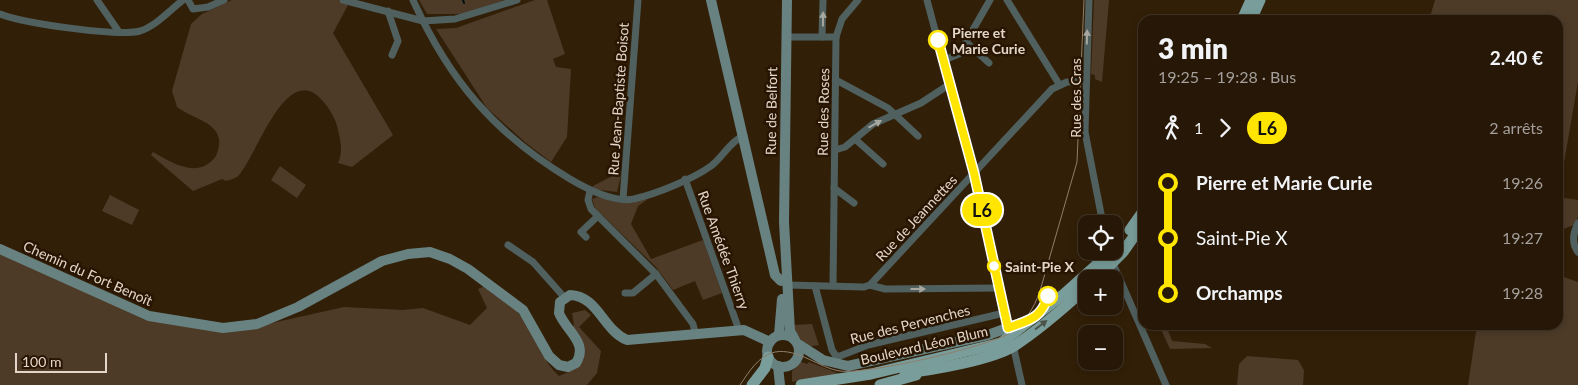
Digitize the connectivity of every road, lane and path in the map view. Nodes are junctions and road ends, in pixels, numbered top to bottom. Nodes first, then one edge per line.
1 (97, 0) edge
2 (184, 0) edge
3 (188, 0) edge
4 (224, 0) edge
5 (343, 0) edge
6 (413, 0) edge
7 (517, 0) edge
8 (638, 0) edge
9 (711, 0) edge
10 (787, 0) edge
11 (823, 0) edge
12 (858, 0) edge
13 (927, 0) edge
14 (990, 0) edge
15 (1007, 0) edge
16 (1088, 0) edge
17 (1251, 0) edge
18 (1260, 0) edge
19 (388, 10) junction
20 (0, 14) edge
21 (1244, 15) edge
22 (1252, 15) edge
23 (422, 21) junction
24 (119, 32) junction
25 (786, 37) junction
26 (822, 37) junction
27 (836, 37) junction
28 (967, 43) junction
29 (392, 55) dead end
30 (944, 60) junction
31 (989, 63) dead end
32 (836, 80) junction
33 (1086, 82) junction
34 (950, 84) junction
35 (1059, 84) junction
36 (894, 114) junction
37 (744, 136) junction
38 (918, 136) dead end
39 (855, 138) junction
40 (835, 150) junction
41 (883, 164) dead end
42 (974, 173) junction
43 (685, 180) junction
44 (834, 188) junction
45 (590, 191) junction
46 (623, 199) junction
47 (854, 203) dead end
48 (1101, 215) edge
49 (598, 216) junction
50 (1138, 218) edge
51 (784, 222) junction
52 (1578, 223) edge
53 (1138, 229) edge
54 (586, 237) dead end
55 (1123, 238) edge
56 (1123, 243) edge
57 (508, 245) dead end
58 (0, 249) edge
59 (1578, 252) edge
60 (1104, 260) edge
61 (1106, 260) edge
62 (1114, 260) edge
63 (777, 264) junction
64 (1097, 270) edge
65 (656, 274) junction
66 (784, 283) junction
67 (870, 285) junction
68 (815, 286) junction
69 (833, 286) junction
70 (999, 288) junction
71 (1078, 289) edge
72 (625, 292) dead end
73 (1078, 295) edge
74 (564, 297) junction
75 (1069, 303) junction
76 (1004, 313) junction
77 (1138, 318) edge
78 (739, 330) junction
79 (1143, 330) edge
80 (695, 332) junction
81 (779, 335) junction
82 (1011, 337) junction
83 (770, 342) junction
84 (797, 342) junction
85 (768, 357) junction
86 (782, 366) junction
87 (932, 370) junction
88 (752, 385) edge
89 (780, 385) edge
90 (787, 385) edge
91 (801, 385) edge
92 (829, 385) edge
93 (880, 385) edge
94 (1022, 385) edge
95 (1166, 385) edge

1 - 24 street
2 - 24 street
3 - 4 street
5 - 19 street
6 - 23 street, Rue Amédée Thierry
7 - 23 street
8 - 46 street, Rue Jean-Baptiste Boisot
9 - 37 street
10 - 25 street, Rue de Belfort
26 -> 11 street
12 - 27 street, Rue des Roses
13 - 30 street
14 - 28 street
15 - 35 street
33 -> 16 street, Rue des Cras
17 - 21 main road
18 - 22 main road
19 - 23 street
19 - 29 street
20 - 24 street
23 - 45 street, Rue Amédée Thierry
25 - 26 street
25 - 51 street, Rue de Belfort
26 - 27 street
27 - 32 street, Rue des Roses
28 - 30 street
28 - 31 street
30 - 34 street
32 - 36 street
32 - 40 street, Rue des Roses
33 - 35 street
33 - 48 street, Rue des Cras
34 - 36 street
34 - 42 street
35 - 42 street, Rue de Jeannettes
36 - 38 street
39 -> 36 street
37 - 43 street, Rue Amédée Thierry
37 - 63 street
39 - 40 street
39 - 41 street
40 - 44 street, Rue des Roses
42 - 67 street, Rue de Jeannettes
42 - 70 street
43 - 46 street, Rue Amédée Thierry
43 - 78 street, Rue Amédée Thierry
44 - 47 street
44 - 69 street, Rue des Roses
45 - 46 street, Rue Amédée Thierry
45 - 49 street
49 - 54 street
49 - 65 street
50 - 55 main road, Boulevard Léon Blum
51 - 63 street, Rue de Belfort
51 - 66 street, Rue de Belfort
52 - 59 street
53 - 56 main road, Boulevard Léon Blum
57 - 74 street
58 - 74 street, Chemin du Fort Benoît
60 - 82 main road, Boulevard Léon Blum
61 - 64 main road, Boulevard Léon Blum
62 - 77 street
63 - 66 street
65 - 72 street
65 - 80 street
66 - 68 street
66 - 81 street, Rue de Belfort
66 - 84 street, Rue de Belfort
67 - 69 street
67 -> 70 street
68 - 69 street
68 - 76 street, Rue des Pervenches
70 - 76 street
71 - 75 main road, Boulevard Léon Blum
73 - 75 main road, Boulevard Léon Blum
74 - 80 street
82 -> 75 main road, Boulevard Léon Blum
76 - 82 street
78 - 80 street
78 - 83 street
79 - 95 street
81 - 83 street
81 - 84 street
82 - 84 street
82 - 87 main road, Boulevard Léon Blum
82 - 91 main road, Boulevard Léon Blum
82 - 94 street
83 - 85 street
84 - 86 street
85 - 86 street
85 - 88 main road
86 - 89 street
86 - 90 street
87 - 92 main road, Boulevard Léon Blum
87 - 93 main road

